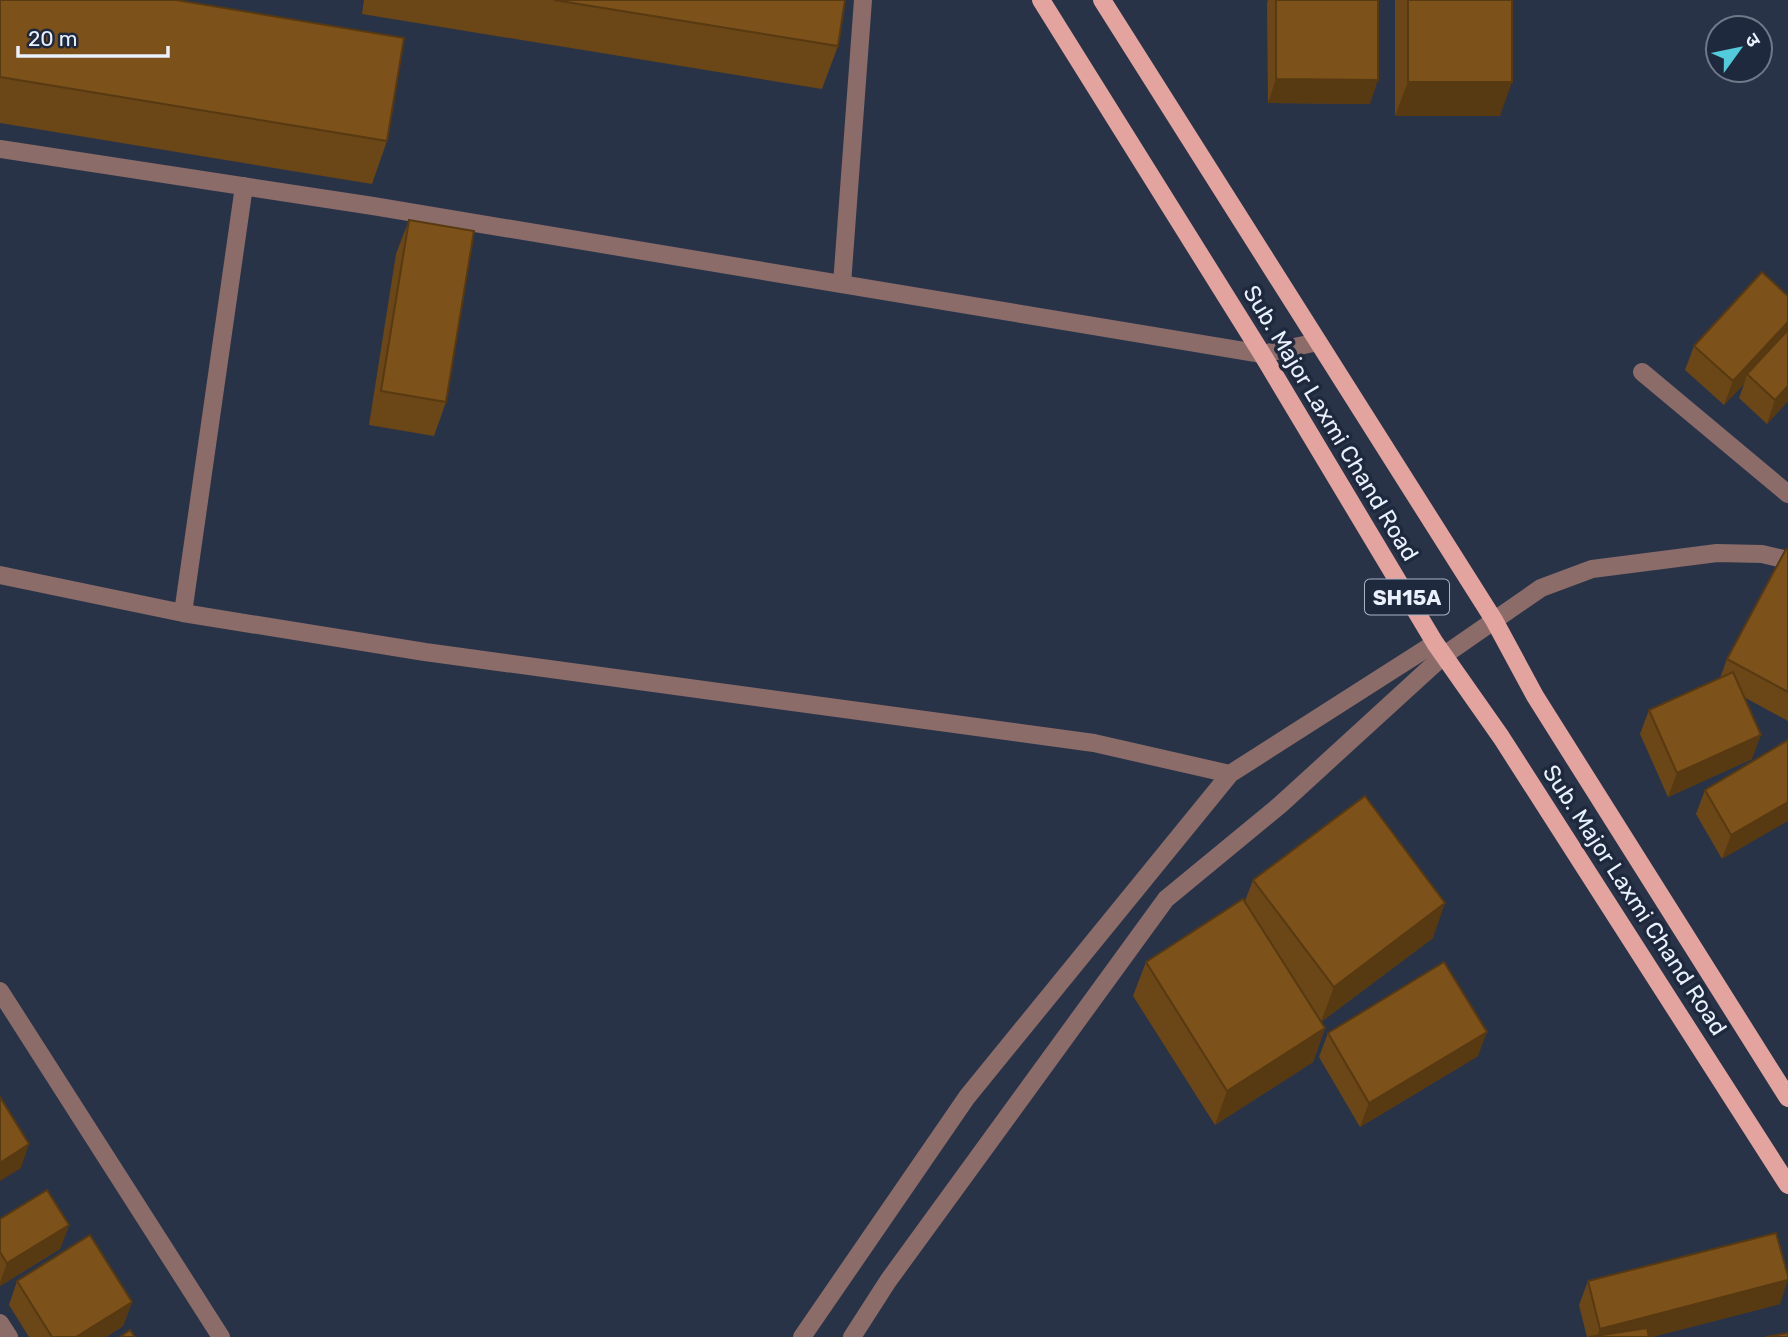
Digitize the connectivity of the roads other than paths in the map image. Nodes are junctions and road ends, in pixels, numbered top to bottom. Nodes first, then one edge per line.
1 (863, 0) edge
2 (1041, 0) edge
3 (1102, 0) edge
4 (0, 149) edge
5 (244, 186) junction
6 (842, 284) junction
7 (1318, 342) junction
8 (1262, 354) junction
9 (1642, 372) dead end
10 (1788, 494) edge
11 (1788, 560) edge
12 (0, 575) edge
13 (183, 613) junction
14 (1494, 620) junction
15 (1439, 650) junction
16 (1230, 774) junction
17 (0, 991) edge
18 (1788, 1098) edge
19 (1788, 1185) edge
20 (0, 1323) edge
21 (9, 1337) edge
22 (221, 1337) edge
23 (802, 1337) edge
24 (852, 1337) edge

1 - 6 street
2 - 8 main road, Sub. Major Laxmi Chand Road / SH15A
3 - 7 main road, Sub. Major Laxmi Chand Road / SH15A
4 - 5 street
5 - 6 street
5 - 13 street
6 - 8 street
7 - 8 street
7 - 14 main road, Sub. Major Laxmi Chand Road / SH15A
8 - 15 main road, Sub. Major Laxmi Chand Road / SH15A
9 - 10 street
11 - 14 street
12 - 13 street
13 - 16 street
14 - 15 street
14 - 18 main road, Sub. Major Laxmi Chand Road / SH15A
15 - 16 street
15 - 19 main road, Sub. Major Laxmi Chand Road / SH15A
15 - 24 street
16 - 23 street
17 - 22 street
20 - 21 street

